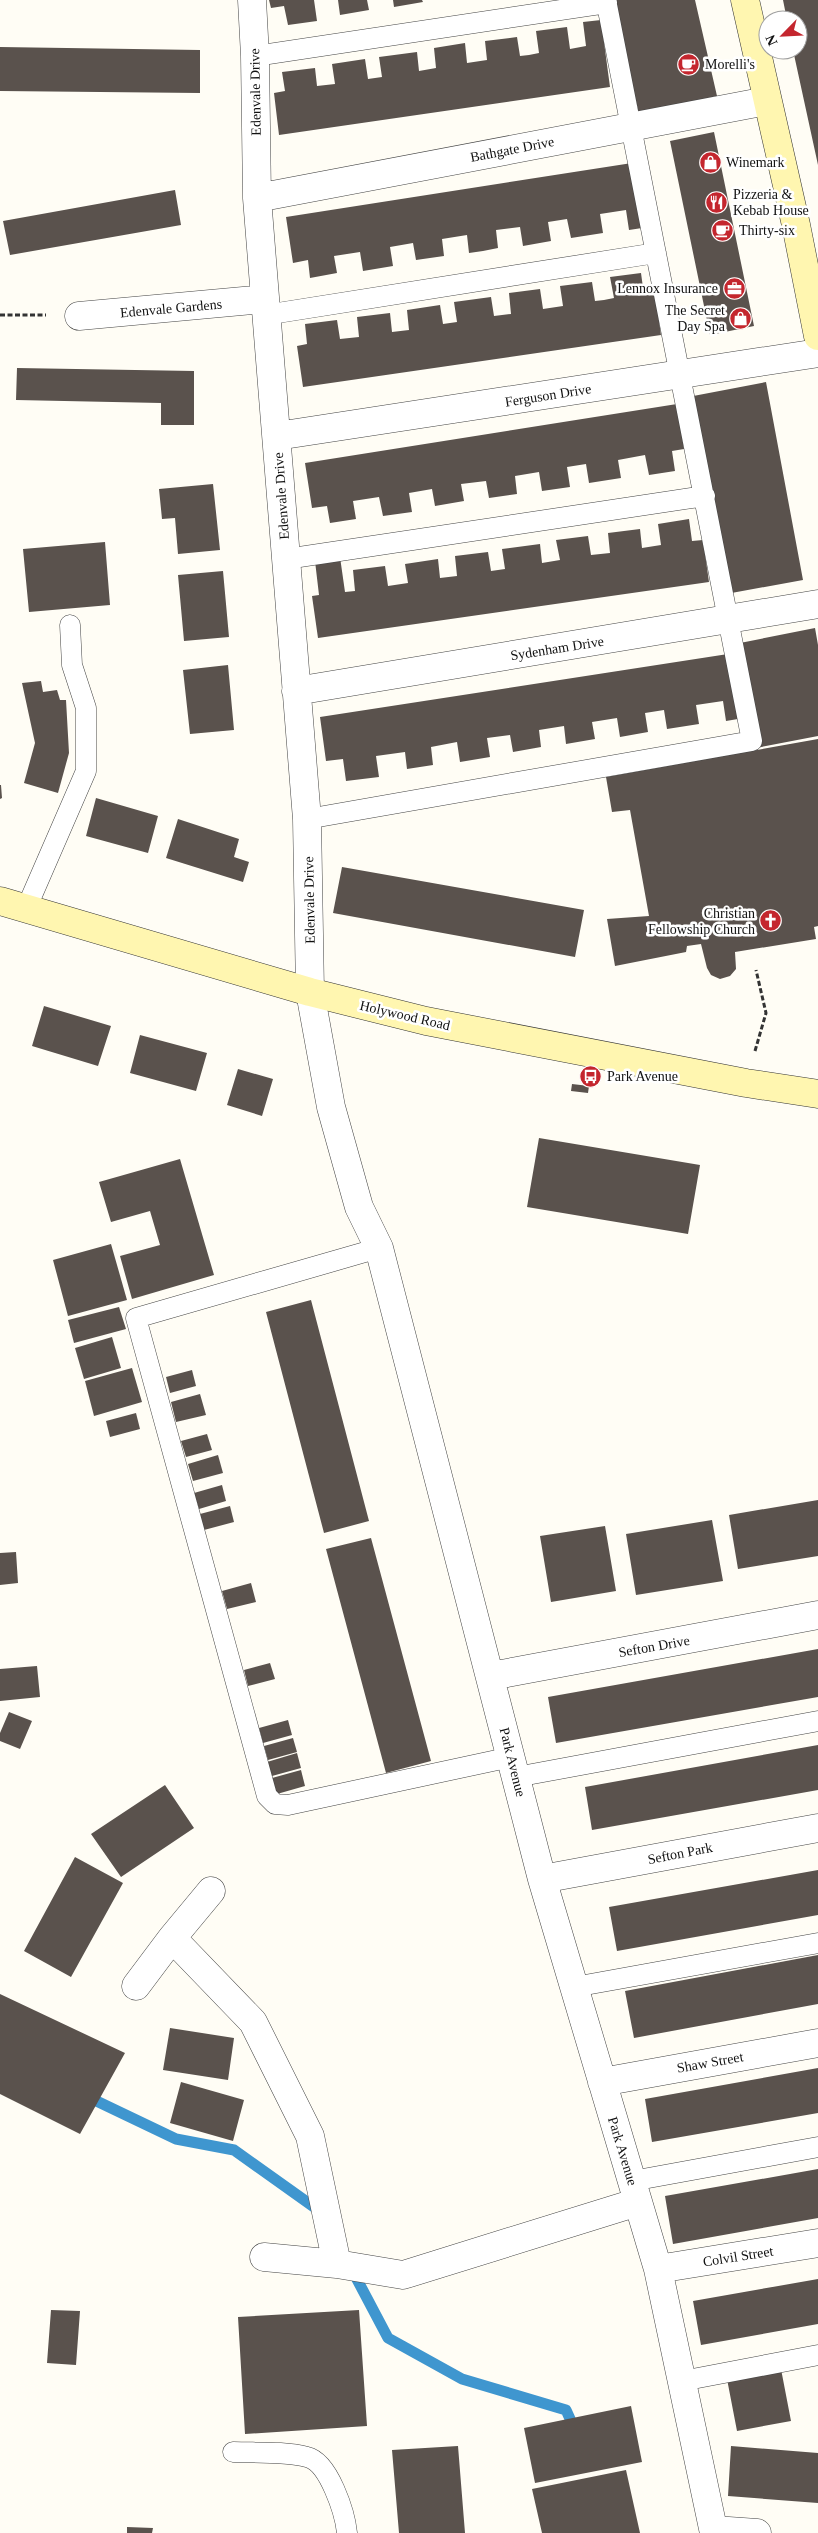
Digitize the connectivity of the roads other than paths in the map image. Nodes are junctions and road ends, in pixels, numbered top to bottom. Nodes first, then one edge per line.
1 (252, 0) edge
2 (745, 0) edge
3 (606, 2) edge
4 (255, 56) junction
5 (767, 101) junction
6 (630, 127) junction
7 (257, 198) junction
8 (656, 253) junction
9 (264, 307) junction
10 (79, 316) road end
11 (818, 336) edge
12 (818, 353) edge
13 (681, 374) junction
14 (277, 436) junction
15 (705, 496) junction
16 (286, 559) junction
17 (818, 604) edge
18 (728, 620) junction
19 (70, 625) dead end
20 (296, 691) junction
21 (307, 819) junction
22 (0, 901) edge
23 (26, 909) junction
24 (310, 992) junction
25 (818, 1094) edge
26 (379, 1248) junction
27 (818, 1615) edge
28 (491, 1676) junction
29 (818, 1721) edge
30 (514, 1767) junction
31 (818, 1828) edge
32 (542, 1879) junction
33 (211, 1891) dead end
34 (172, 1938) junction
35 (818, 1943) edge
36 (136, 1986) dead end
37 (574, 1987) junction
38 (818, 2043) edge
39 (602, 2082) junction
40 (818, 2147) edge
41 (635, 2192) junction
42 (818, 2243) edge
43 (264, 2257) dead end
44 (337, 2264) junction
45 (658, 2269) junction
46 (818, 2355) edge
47 (682, 2381) junction
48 (232, 2452) dead end
49 (714, 2532) edge
50 (348, 2533) edge
51 (758, 2533) edge

1 - 4 street, Edenvale Drive
2 - 5 main road
3 - 4 lane
3 - 6 lane
4 - 7 street, Edenvale Drive
5 - 6 street, Bathgate Drive
5 - 11 main road
6 - 7 street, Bathgate Drive
6 - 8 lane
7 - 9 street, Edenvale Drive
8 - 9 lane
8 - 13 lane
9 - 10 street, Edenvale Gardens
9 - 14 street, Edenvale Drive
12 - 13 street, Ferguson Drive
13 - 14 street, Ferguson Drive
13 - 15 lane
14 - 16 street, Edenvale Drive
15 - 16 lane
15 - 18 lane
16 - 20 street, Edenvale Drive
17 - 18 street, Sydenham Drive
18 - 20 street, Sydenham Drive
18 - 21 lane
19 - 23 lane
20 - 21 street, Edenvale Drive
21 - 24 street, Edenvale Drive
22 - 23 main road, Holywood Road
23 - 24 main road, Holywood Road
24 - 25 main road, Holywood Road
24 - 26 street, Park Avenue
26 - 28 street, Park Avenue
26 - 30 lane
27 - 28 street, Sefton Drive
28 - 30 street, Park Avenue
29 - 30 lane
30 - 32 street, Park Avenue
31 - 32 street, Sefton Park
32 - 37 street, Park Avenue
33 - 34 street
34 - 36 street
34 - 44 street
35 - 37 lane
37 - 39 street, Park Avenue
38 - 39 street, Shaw Street
39 - 41 street, Park Avenue
40 - 41 lane
41 - 44 street
41 - 45 street, Park Avenue
42 - 45 street, Colvil Street
43 - 44 street
45 - 47 street, Park Avenue
46 - 47 lane
47 - 49 street, Park Avenue
48 - 50 lane
49 - 51 street

